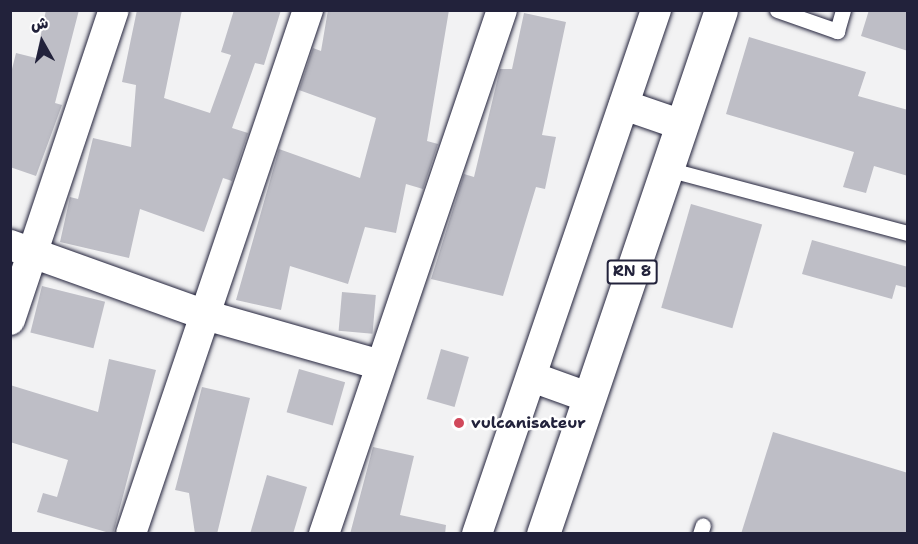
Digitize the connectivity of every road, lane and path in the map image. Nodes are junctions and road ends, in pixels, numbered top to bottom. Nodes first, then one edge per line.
1 (114, 10) edge
2 (308, 10) edge
3 (502, 10) edge
4 (656, 10) edge
5 (721, 10) edge
6 (777, 10) edge
7 (843, 10) edge
8 (624, 105) junction
9 (682, 125) junction
10 (667, 169) junction
11 (908, 233) edge
12 (21, 249) edge
13 (205, 315) junction
14 (10, 320) edge
15 (377, 363) junction
16 (531, 377) junction
17 (590, 398) junction
18 (131, 534) edge
19 (324, 534) edge
20 (477, 534) edge
21 (543, 534) edge

1 - 12 street
2 - 13 street
3 - 15 street
4 - 8 street
5 - 9 highway, RN 8
6 - 7 lane
8 - 9 street
8 - 16 street
9 - 10 highway, RN 8
10 - 11 lane
10 - 17 highway, RN 8
12 - 13 street
12 - 14 street
13 - 15 street
13 - 18 street
15 - 19 street
16 - 17 street
16 - 20 street
17 - 21 highway, RN 8

